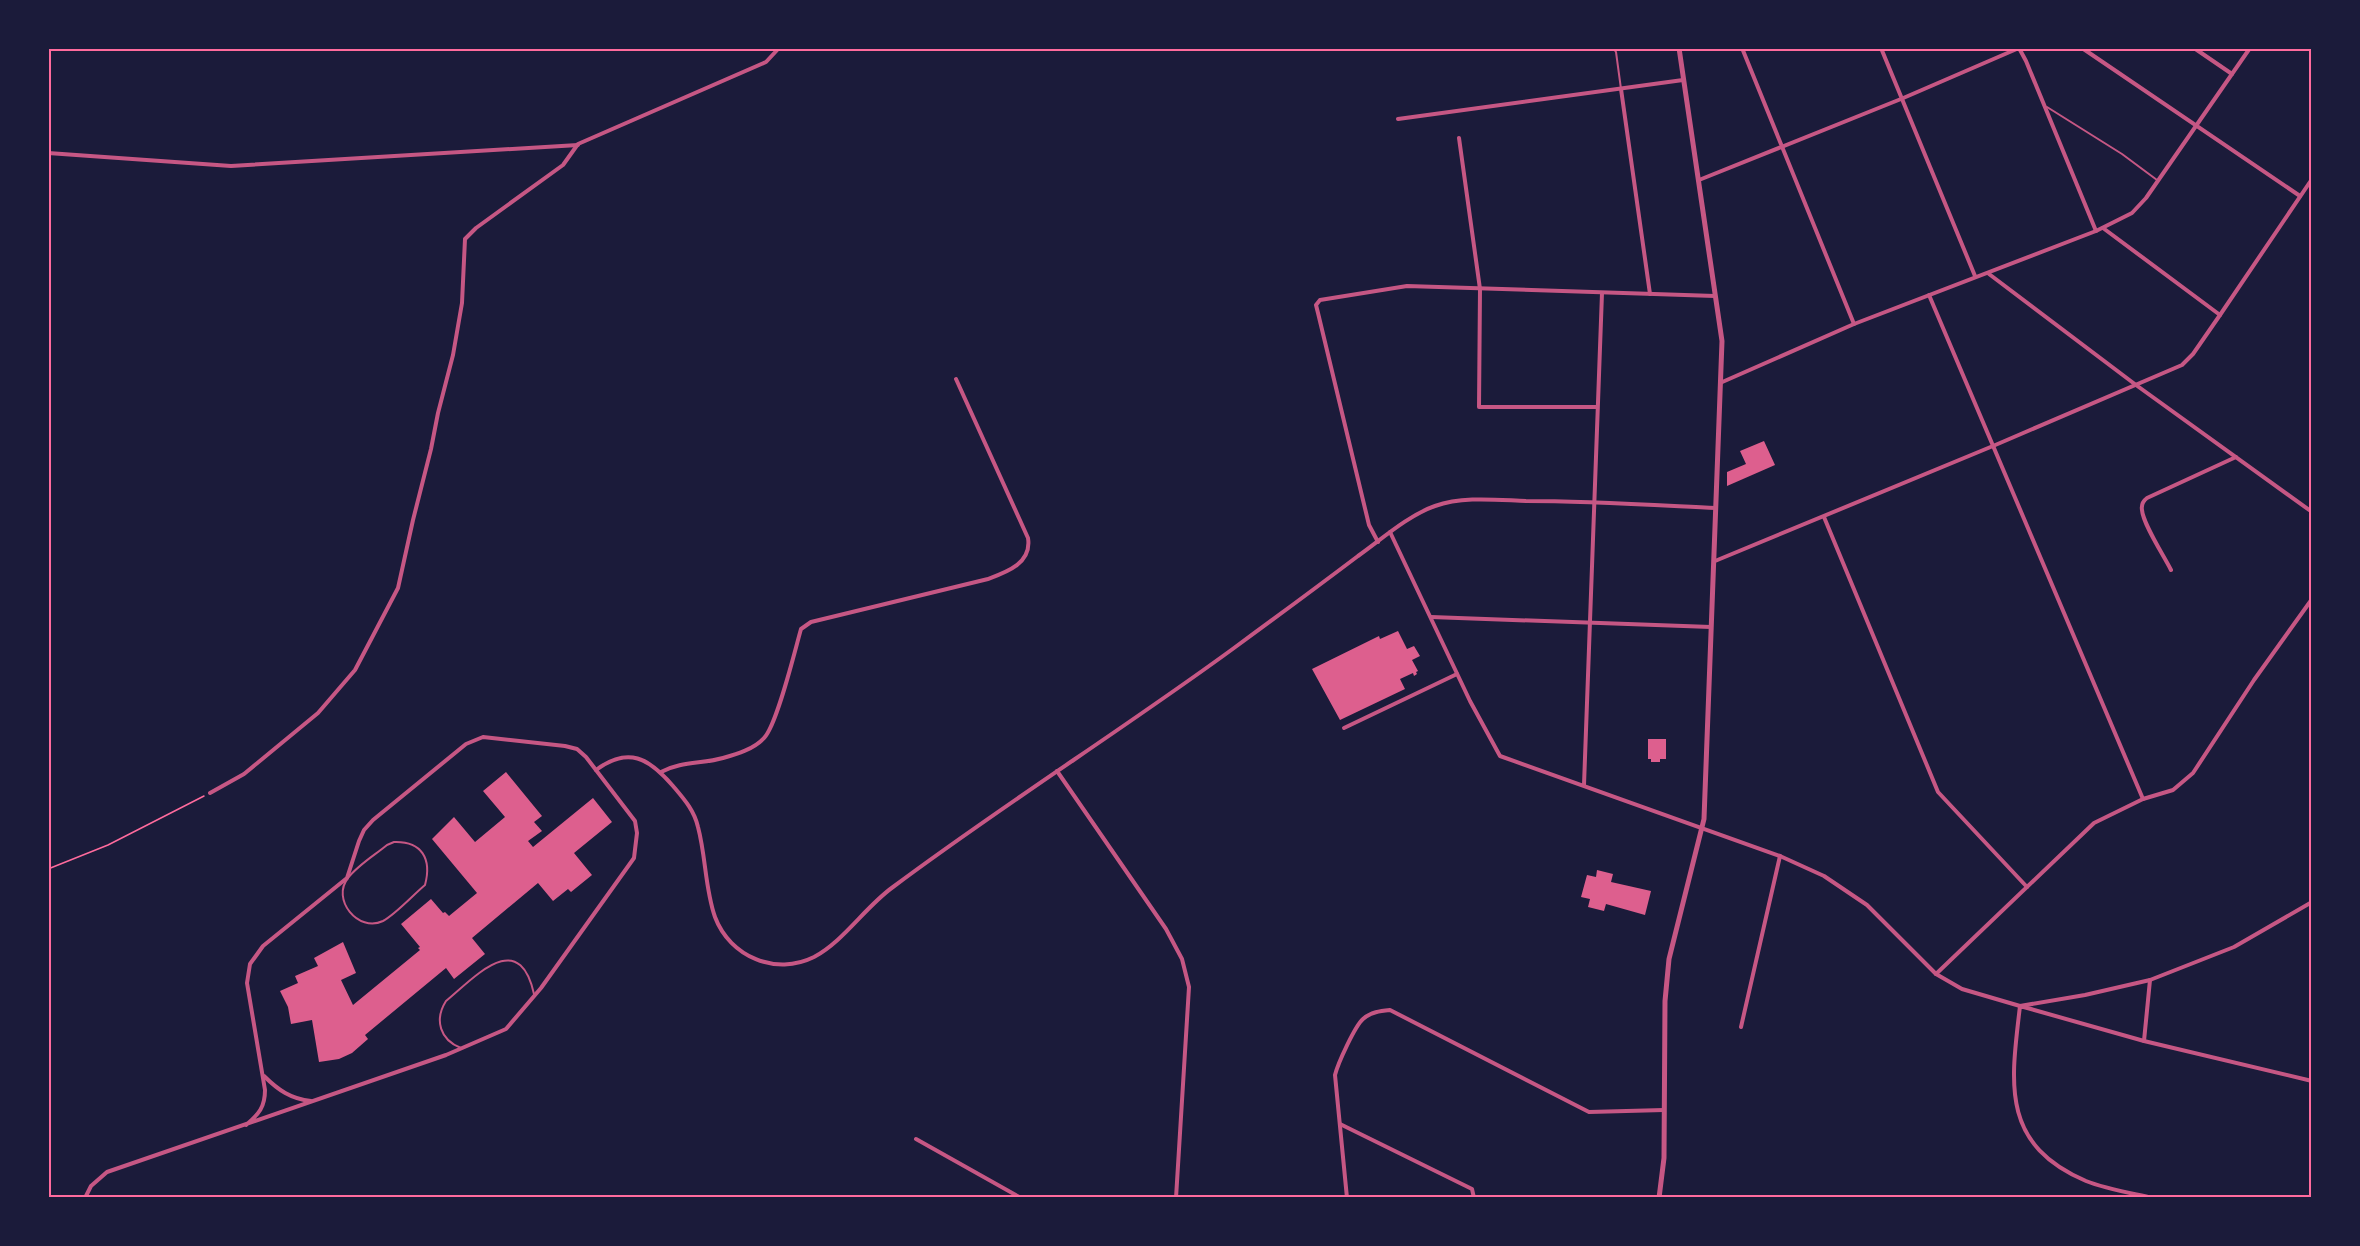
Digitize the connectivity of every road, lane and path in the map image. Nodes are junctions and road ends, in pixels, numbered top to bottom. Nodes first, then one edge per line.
1 (778, 48) edge
2 (1613, 48) edge
3 (1678, 48) edge
4 (1742, 48) edge
5 (1881, 48) edge
6 (2019, 48) edge
7 (2082, 48) edge
8 (2194, 48) edge
9 (2250, 48) edge
10 (2232, 74) junction
11 (1683, 80) junction
12 (1621, 89) junction
13 (1901, 99) junction
14 (2044, 106) junction
15 (1398, 119) dead end
16 (2197, 125) junction
17 (1459, 138) dead end
18 (578, 144) junction
19 (1781, 146) junction
20 (48, 153) edge
21 (2312, 179) edge
22 (1699, 180) junction
23 (2158, 181) junction
24 (2300, 196) junction
25 (2103, 228) junction
26 (2096, 231) junction
27 (1988, 273) junction
28 (1975, 276) junction
29 (1480, 289) junction
30 (1602, 292) junction
31 (1650, 294) junction
32 (1929, 295) junction
33 (1715, 296) junction
34 (2220, 315) junction
35 (1854, 324) junction
36 (956, 379) dead end
37 (1720, 383) junction
38 (2136, 385) junction
39 (1597, 407) junction
40 (1993, 446) junction
41 (2236, 456) junction
42 (1593, 502) junction
43 (1717, 508) junction
44 (2312, 512) edge
45 (1824, 517) junction
46 (1390, 532) junction
47 (1378, 542) junction
48 (1715, 561) junction
49 (2171, 570) dead end
50 (2312, 599) edge
51 (1430, 617) junction
52 (1590, 622) junction
53 (1712, 627) junction
54 (1457, 674) junction
55 (1344, 728) dead end
56 (596, 770) junction
57 (1057, 771) junction
58 (661, 772) junction
59 (1584, 785) junction
60 (210, 793) joint
61 (2143, 799) junction
62 (1702, 828) junction
63 (1780, 856) junction
64 (48, 869) edge
65 (347, 878) junction
66 (2027, 886) junction
67 (2312, 902) edge
68 (1936, 974) junction
69 (2150, 980) junction
70 (535, 996) junction
71 (2020, 1006) junction
72 (1741, 1027) dead end
73 (2144, 1041) junction
74 (464, 1048) junction
75 (263, 1075) junction
76 (2312, 1081) edge
77 (312, 1101) junction
78 (1665, 1110) junction
79 (1339, 1124) junction
80 (246, 1125) junction
81 (916, 1139) dead end
82 (85, 1198) edge
83 (1021, 1198) edge
84 (1176, 1198) edge
85 (1347, 1198) edge
86 (1474, 1198) edge
87 (1659, 1198) edge
88 (2152, 1198) edge

1 - 18 street
2 - 12 lane
3 - 11 street
4 - 19 street
5 - 13 street
6 - 13 street
6 - 14 street
7 - 16 street
8 - 10 street
9 - 10 street
10 - 16 street
11 - 12 street
11 - 22 street
12 - 15 street
12 - 31 street
13 - 19 street
13 - 28 street
14 - 23 lane
14 - 26 street
16 - 23 street
16 - 24 street
17 - 29 street
18 - 20 street
18 - 60 street
19 - 22 street
19 - 35 street
21 - 24 street
22 - 33 street
23 - 25 street
24 - 34 street
25 - 26 street
25 - 34 street
26 - 27 street
27 - 28 street
27 - 38 street
28 - 32 street
29 - 30 street
29 - 39 street
29 - 47 street
30 - 31 street
30 - 39 street
31 - 33 street
32 - 35 street
32 - 40 street
33 - 37 street
34 - 38 street
35 - 37 street
36 - 58 street
37 - 43 street
38 - 40 street
38 - 41 street
39 - 42 street
40 - 45 street
40 - 61 street
41 - 44 street
41 - 49 street
42 - 43 street
42 - 46 street
42 - 52 street
43 - 48 street
45 - 48 street
45 - 66 street
46 - 47 street
46 - 51 street
47 - 57 street
48 - 53 street
50 - 61 street
51 - 52 street
51 - 54 street
52 - 53 street
52 - 59 street
53 - 62 street
54 - 55 street
54 - 59 street
56 - 58 street
56 - 65 street
56 - 70 street
57 - 58 street
57 - 84 street
59 - 62 street
60 - 64 path
61 - 66 street
62 - 63 street
62 - 78 street
63 - 68 street
63 - 72 street
65 - 65 lane
65 - 75 street
66 - 68 street
67 - 69 street
68 - 71 street
69 - 71 street
69 - 73 street
70 - 74 street
70 - 74 lane
71 - 73 street
71 - 88 street
73 - 76 street
74 - 77 street
75 - 77 street
75 - 80 street
77 - 80 street
78 - 79 street
78 - 87 street
79 - 85 street
79 - 86 street
80 - 82 street
81 - 83 street

